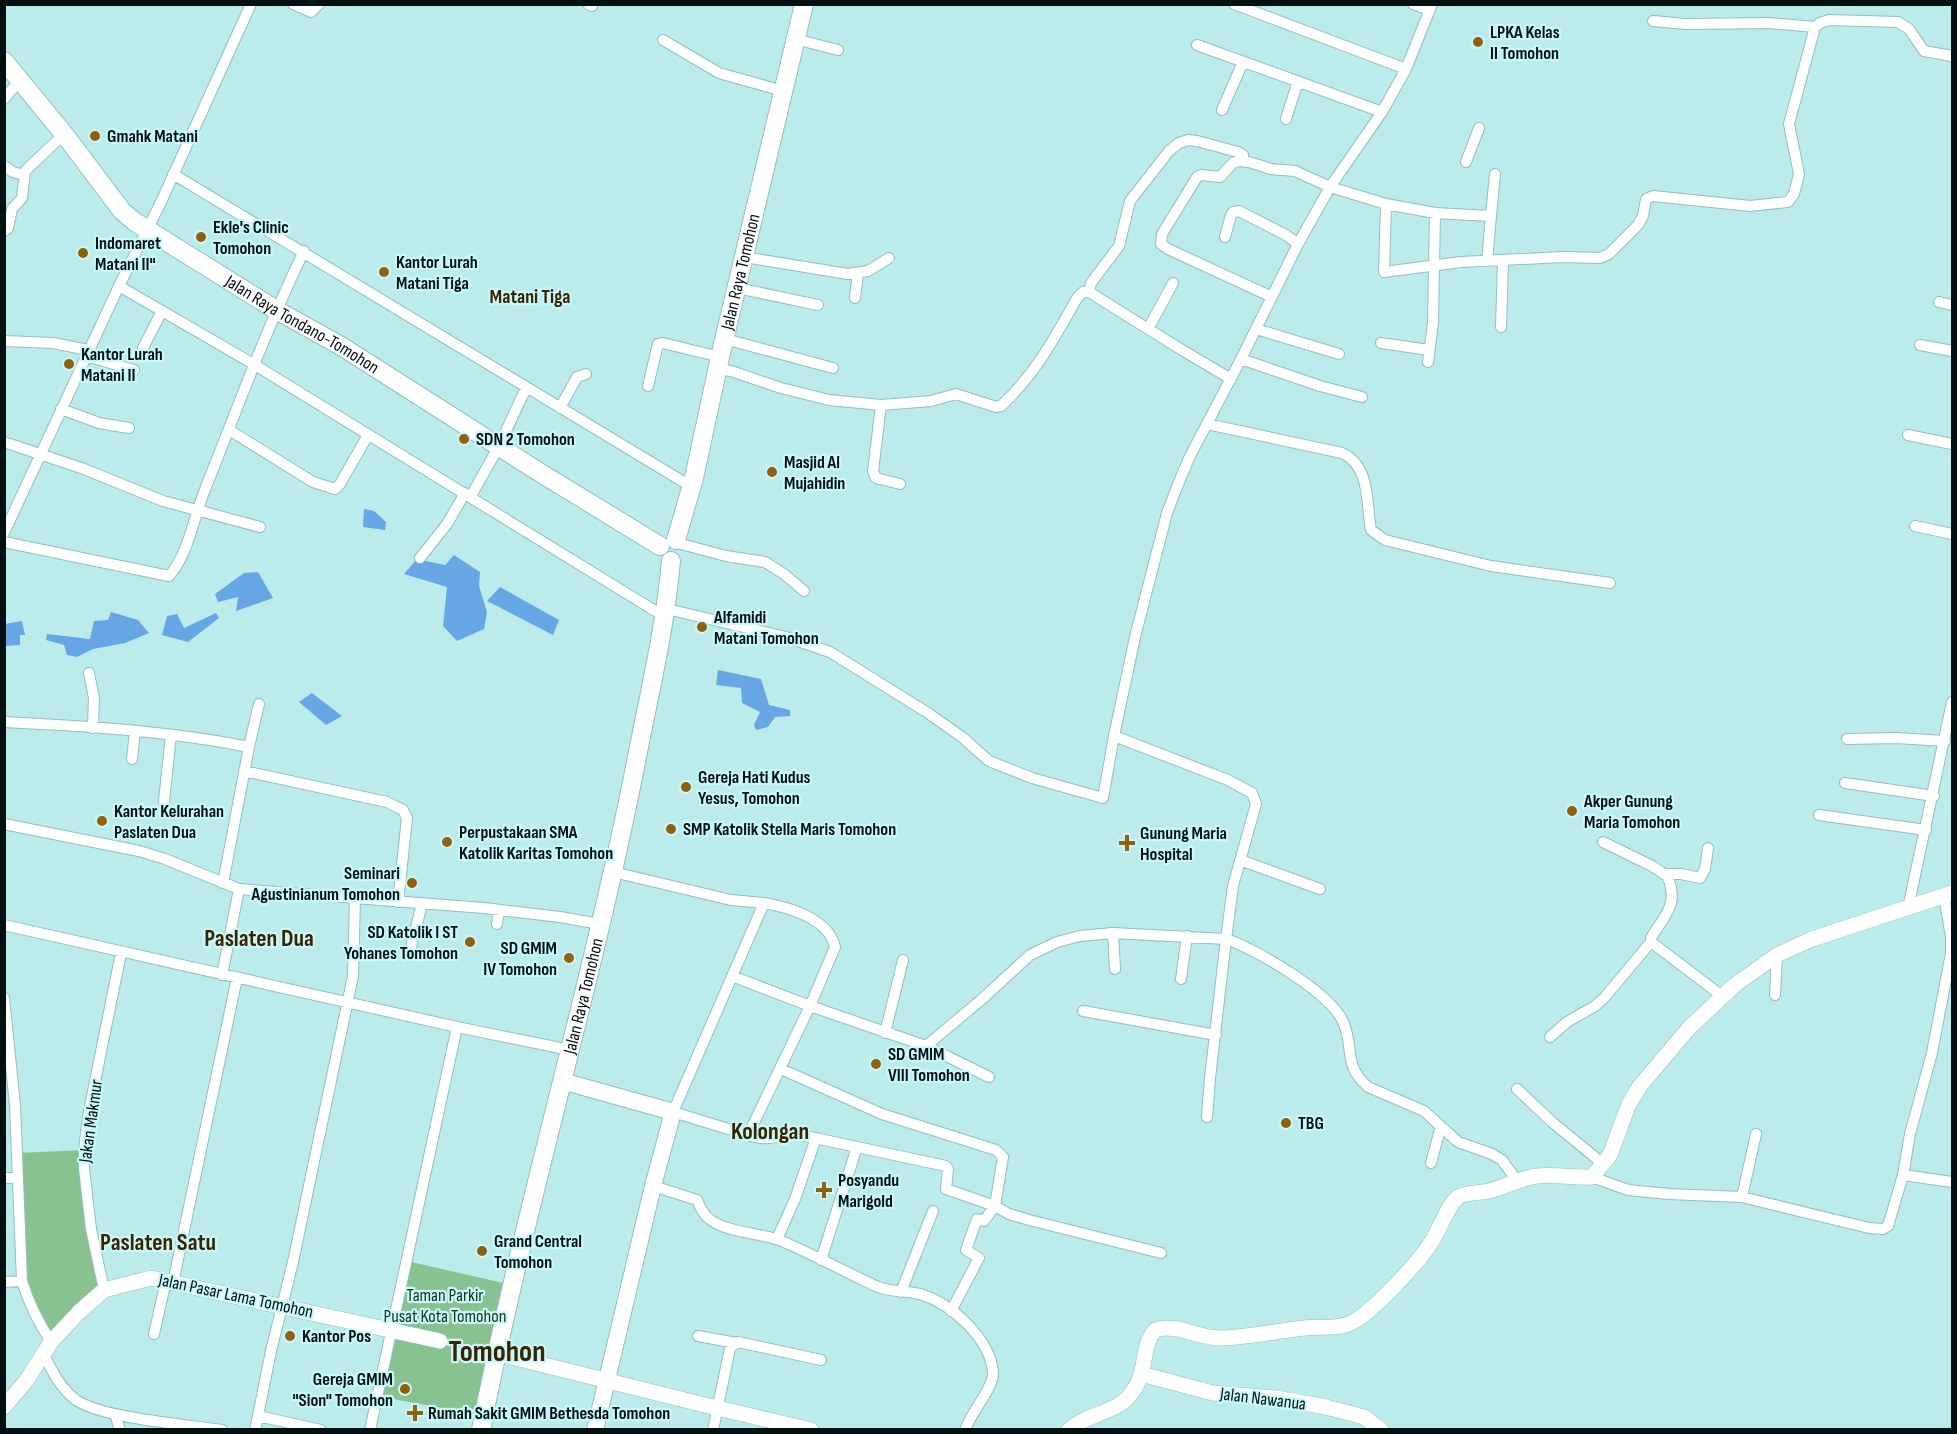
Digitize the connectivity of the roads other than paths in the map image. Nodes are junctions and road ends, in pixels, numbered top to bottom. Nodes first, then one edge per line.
1 (251, 4) edge
2 (293, 4) edge
3 (319, 4) edge
4 (804, 4) edge
5 (1234, 4) edge
6 (1413, 4) edge
7 (1431, 7) edge
8 (1653, 21) dead end
9 (1815, 27) junction
10 (795, 39) junction
11 (663, 40) dead end
12 (1197, 45) dead end
13 (838, 50) dead end
14 (1953, 56) edge
15 (4, 61) edge
16 (1243, 62) junction
17 (1406, 69) junction
18 (20, 80) junction
19 (1298, 81) junction
20 (783, 91) junction
21 (4, 99) edge
22 (1222, 110) dead end
23 (1382, 112) junction
24 (1286, 119) dead end
25 (1479, 128) dead end
26 (64, 134) junction
27 (1243, 161) junction
28 (1466, 162) dead end
29 (4, 166) edge
30 (173, 174) junction
31 (1495, 174) dead end
32 (23, 175) junction
33 (1330, 187) junction
34 (1386, 204) junction
35 (1435, 213) junction
36 (1491, 216) junction
37 (148, 230) junction
38 (4, 231) edge
39 (1225, 237) dead end
40 (1298, 244) junction
41 (304, 251) junction
42 (744, 257) junction
43 (889, 258) dead end
44 (1487, 261) junction
45 (1503, 261) junction
46 (1432, 266) junction
47 (858, 273) junction
48 (1173, 283) dead end
49 (119, 286) junction
50 (737, 288) junction
51 (1089, 292) junction
52 (1272, 297) junction
53 (855, 298) dead end
54 (1939, 302) dead end
55 (818, 305) dead end
56 (1953, 305) edge
57 (162, 311) junction
58 (278, 311) junction
59 (1502, 327) dead end
60 (1148, 329) junction
61 (1256, 329) junction
62 (725, 339) junction
63 (4, 341) edge
64 (1381, 343) dead end
65 (1920, 345) dead end
66 (143, 348) dead end
67 (1429, 350) junction
68 (1953, 351) edge
69 (87, 353) junction
70 (1339, 354) dead end
71 (1241, 359) junction
72 (1428, 362) dead end
73 (718, 363) junction
74 (255, 365) junction
75 (833, 368) dead end
76 (134, 370) dead end
77 (586, 374) dead end
78 (1231, 379) junction
79 (648, 386) dead end
80 (526, 388) junction
81 (1362, 397) dead end
82 (881, 405) junction
83 (560, 408) junction
84 (61, 409) junction
85 (1207, 424) junction
86 (129, 428) dead end
87 (229, 430) junction
88 (368, 435) junction
89 (1908, 435) dead end
90 (4, 442) edge
91 (1953, 444) edge
92 (499, 446) junction
93 (42, 455) junction
94 (900, 484) dead end
95 (692, 487) junction
96 (468, 495) junction
97 (197, 511) junction
98 (1915, 526) dead end
99 (260, 527) dead end
100 (4, 533) edge
101 (1953, 534) edge
102 (4, 542) edge
103 (672, 543) junction
104 (420, 558) dead end
105 (1610, 583) dead end
106 (804, 591) dead end
107 (666, 613) junction
108 (89, 673) dead end
109 (1953, 702) edge
110 (259, 704) dead end
111 (1951, 718) edge
112 (4, 722) edge
113 (93, 728) junction
114 (135, 731) junction
115 (171, 735) junction
116 (1114, 736) junction
117 (1847, 740) dead end
118 (1945, 741) junction
119 (249, 747) junction
120 (132, 759) dead end
121 (244, 771) junction
122 (1845, 783) dead end
123 (1934, 796) junction
124 (164, 801) dead end
125 (1819, 815) dead end
126 (4, 824) edge
127 (1926, 830) junction
128 (1603, 842) dead end
129 (1708, 848) dead end
130 (1239, 860) junction
131 (613, 872) junction
132 (1665, 874) junction
133 (223, 883) junction
134 (239, 889) junction
135 (1320, 889) dead end
136 (1948, 894) edge
137 (355, 898) junction
138 (398, 902) junction
139 (764, 903) junction
140 (422, 904) junction
141 (1908, 908) junction
142 (499, 910) junction
143 (496, 924) dead end
144 (600, 924) junction
145 (4, 925) edge
146 (1113, 933) junction
147 (1187, 936) junction
148 (1226, 939) junction
149 (1651, 942) junction
150 (411, 947) dead end
151 (121, 953) junction
152 (1777, 955) junction
153 (903, 960) dead end
154 (1115, 969) dead end
155 (222, 975) junction
156 (732, 976) junction
157 (237, 978) junction
158 (1181, 979) dead end
159 (1775, 995) dead end
160 (1722, 996) junction
161 (4, 998) edge
162 (347, 1001) junction
163 (810, 1006) junction
164 (1083, 1011) dead end
165 (457, 1027) junction
166 (885, 1033) junction
167 (1216, 1035) junction
168 (1550, 1037) dead end
169 (927, 1046) junction
170 (570, 1050) junction
171 (781, 1069) junction
172 (989, 1077) dead end
173 (562, 1081) junction
174 (1517, 1089) dead end
175 (10, 1105) edge
176 (673, 1112) junction
177 (1207, 1117) dead end
178 (1441, 1126) junction
179 (1756, 1134) dead end
180 (748, 1135) junction
181 (816, 1138) junction
182 (856, 1147) junction
183 (1431, 1163) dead end
184 (1602, 1163) junction
185 (1903, 1175) junction
186 (1592, 1177) junction
187 (4, 1178) edge
188 (18, 1178) junction
189 (1517, 1181) junction
190 (1953, 1182) edge
191 (652, 1186) junction
192 (1742, 1197) junction
193 (995, 1206) junction
194 (933, 1211) dead end
195 (777, 1239) junction
196 (1161, 1253) dead end
197 (821, 1260) junction
198 (22, 1281) junction
199 (4, 1282) edge
200 (169, 1282) junction
201 (104, 1290) junction
202 (901, 1292) junction
203 (282, 1305) junction
204 (951, 1311) junction
205 (391, 1328) junction
206 (154, 1334) dead end
207 (698, 1336) dead end
208 (440, 1341) dead end
209 (736, 1343) junction
210 (47, 1348) junction
211 (496, 1353) junction
212 (821, 1360) dead end
213 (1141, 1374) junction
214 (605, 1380) junction
215 (4, 1407) edge
216 (717, 1408) junction
217 (115, 1414) junction
218 (258, 1416) junction
219 (120, 1430) edge
220 (222, 1430) edge
221 (255, 1430) edge
222 (321, 1430) edge
223 (370, 1430) edge
224 (481, 1430) edge
225 (595, 1430) edge
226 (713, 1430) edge
227 (811, 1430) edge
228 (965, 1430) edge
229 (1069, 1430) edge
230 (1381, 1430) edge

1 - 30 street
2 - 3 street
4 - 10 highway, Jalan Raya Tomohon
5 - 17 street
6 - 7 street
7 - 17 street
8 - 9 street
9 - 14 street
9 - 45 street
10 - 13 street
10 - 20 highway, Jalan Raya Tomohon
11 - 20 street
12 - 16 street
15 - 18 highway, Jalan Raya Tondano-Tomohon
16 - 19 street
16 - 22 street
17 - 23 street
18 - 21 street
18 - 26 highway, Jalan Raya Tondano-Tomohon
19 - 23 street
19 - 24 street
20 - 42 highway, Jalan Raya Tomohon
23 - 33 street
25 - 28 street
26 - 32 street
26 - 37 highway, Jalan Raya Tondano-Tomohon
27 - 33 street
27 - 51 street
27 - 52 street
29 - 32 street
30 - 37 street
30 - 41 street
31 - 36 street
32 - 38 street
33 - 34 street
33 - 40 street
34 - 35 street
34 - 46 street
35 - 36 street
35 - 46 street
36 - 44 street
37 - 49 street
37 - 58 highway, Jalan Raya Tondano-Tomohon
39 - 40 street
40 - 52 street
41 - 58 street
41 - 80 street
42 - 47 street
42 - 50 highway, Jalan Raya Tomohon
43 - 47 street
44 - 45 street
44 - 46 street
45 - 59 street
46 - 67 street
47 - 53 street
48 - 60 street
49 - 57 street
49 - 69 street
50 - 55 street
50 - 62 highway, Jalan Raya Tomohon
51 - 60 street
51 - 82 street
52 - 61 street
54 - 56 street
57 - 66 street
57 - 74 street
58 - 74 street
58 - 92 highway, Jalan Raya Tondano-Tomohon
60 - 78 street
61 - 70 street
61 - 71 street
62 - 73 highway, Jalan Raya Tomohon
62 - 75 street
63 - 69 street
64 - 67 street
65 - 68 street
67 - 72 street
69 - 76 street
69 - 84 street
71 - 78 street
71 - 81 street
73 - 79 street
73 - 82 street
73 - 95 highway, Jalan Raya Tomohon
74 - 87 street
74 - 88 street
77 - 83 street
78 - 85 street
80 - 83 street
80 - 92 street
82 - 94 street
83 - 95 street
84 - 86 street
84 - 93 street
85 - 105 street
85 - 116 street
87 - 88 street
87 - 97 street
88 - 96 street
89 - 91 street
90 - 93 street
92 - 96 street
92 - 103 highway, Jalan Raya Tondano-Tomohon
93 - 97 street
93 - 100 street
95 - 103 highway, Jalan Raya Tomohon
96 - 104 street
96 - 107 street
97 - 99 street
97 - 102 street
98 - 101 street
103 - 106 street
103 - 107 highway, Jalan Raya Tomohon
107 - 116 street
107 - 131 highway, Jalan Raya Tomohon
108 - 113 street
109 - 111 street
110 - 119 street
111 - 118 street
112 - 113 street
113 - 114 street
114 - 115 street
114 - 120 street
115 - 119 street
115 - 124 street
116 - 130 street
117 - 118 street
118 - 123 street
119 - 121 street
121 - 133 street
121 - 138 street
122 - 123 street
123 - 127 street
125 - 127 street
126 - 133 street
127 - 141 street
128 - 132 street
129 - 132 street
130 - 135 street
130 - 148 street
131 - 139 street
131 - 144 highway, Jalan Raya Tomohon
132 - 149 street
133 - 134 street
134 - 137 street
134 - 155 street
136 - 141 main road
136 - 185 street
137 - 138 street
137 - 162 street
138 - 140 street
139 - 156 street
139 - 163 street
140 - 142 street
140 - 150 street
141 - 152 main road
142 - 143 street
142 - 144 street
144 - 170 highway, Jalan Raya Tomohon
145 - 151 street
146 - 147 street
146 - 154 street
146 - 169 street
147 - 148 street
147 - 158 street
148 - 167 street
148 - 178 street
149 - 160 street
149 - 168 street
151 - 155 street
151 - 201 street, Jakan Makmur
152 - 159 street
152 - 160 main road
153 - 166 street
155 - 157 street
156 - 163 street
156 - 176 street
157 - 162 street
157 - 200 street
160 - 184 main road
161 - 175 street
162 - 165 street
162 - 203 street
163 - 166 street
163 - 171 street
164 - 167 street
165 - 170 street
165 - 205 street
166 - 169 street
167 - 177 street
169 - 172 street
170 - 173 highway, Jalan Raya Tomohon
171 - 180 street
171 - 193 street
173 - 176 main road
173 - 211 highway, Jalan Raya Tomohon
174 - 184 street
175 - 188 street
176 - 180 street
176 - 191 main road
178 - 183 street
178 - 189 street
179 - 192 street
180 - 181 street
181 - 182 street
181 - 195 street
182 - 193 street
182 - 197 street
184 - 186 main road
185 - 190 street
185 - 192 street
186 - 189 main road
186 - 192 street
187 - 188 street
188 - 198 street
189 - 213 main road
191 - 195 street
191 - 214 main road
193 - 196 street
193 - 204 street
194 - 202 street
195 - 197 street
197 - 202 street
198 - 199 street
198 - 210 street
200 - 201 main road, Jalan Pasar Lama Tomohon
200 - 203 main road, Jalan Pasar Lama Tomohon
200 - 206 street
201 - 210 main road, Jalan Pasar Lama Tomohon
202 - 204 street
203 - 205 main road, Jalan Pasar Lama Tomohon
203 - 218 street
204 - 228 street
205 - 208 main road, Jalan Pasar Lama Tomohon
205 - 223 street
207 - 209 street
209 - 212 street
209 - 216 street
210 - 215 main road, Jalan Pasar Lama Tomohon
210 - 217 street
211 - 214 main road
211 - 224 highway, Jalan Raya Tomohon
213 - 229 main road
213 - 230 main road, Jalan Nawanua
214 - 216 main road
214 - 225 main road
216 - 226 street
216 - 227 main road
217 - 219 street
217 - 220 street
218 - 221 street
218 - 222 street

